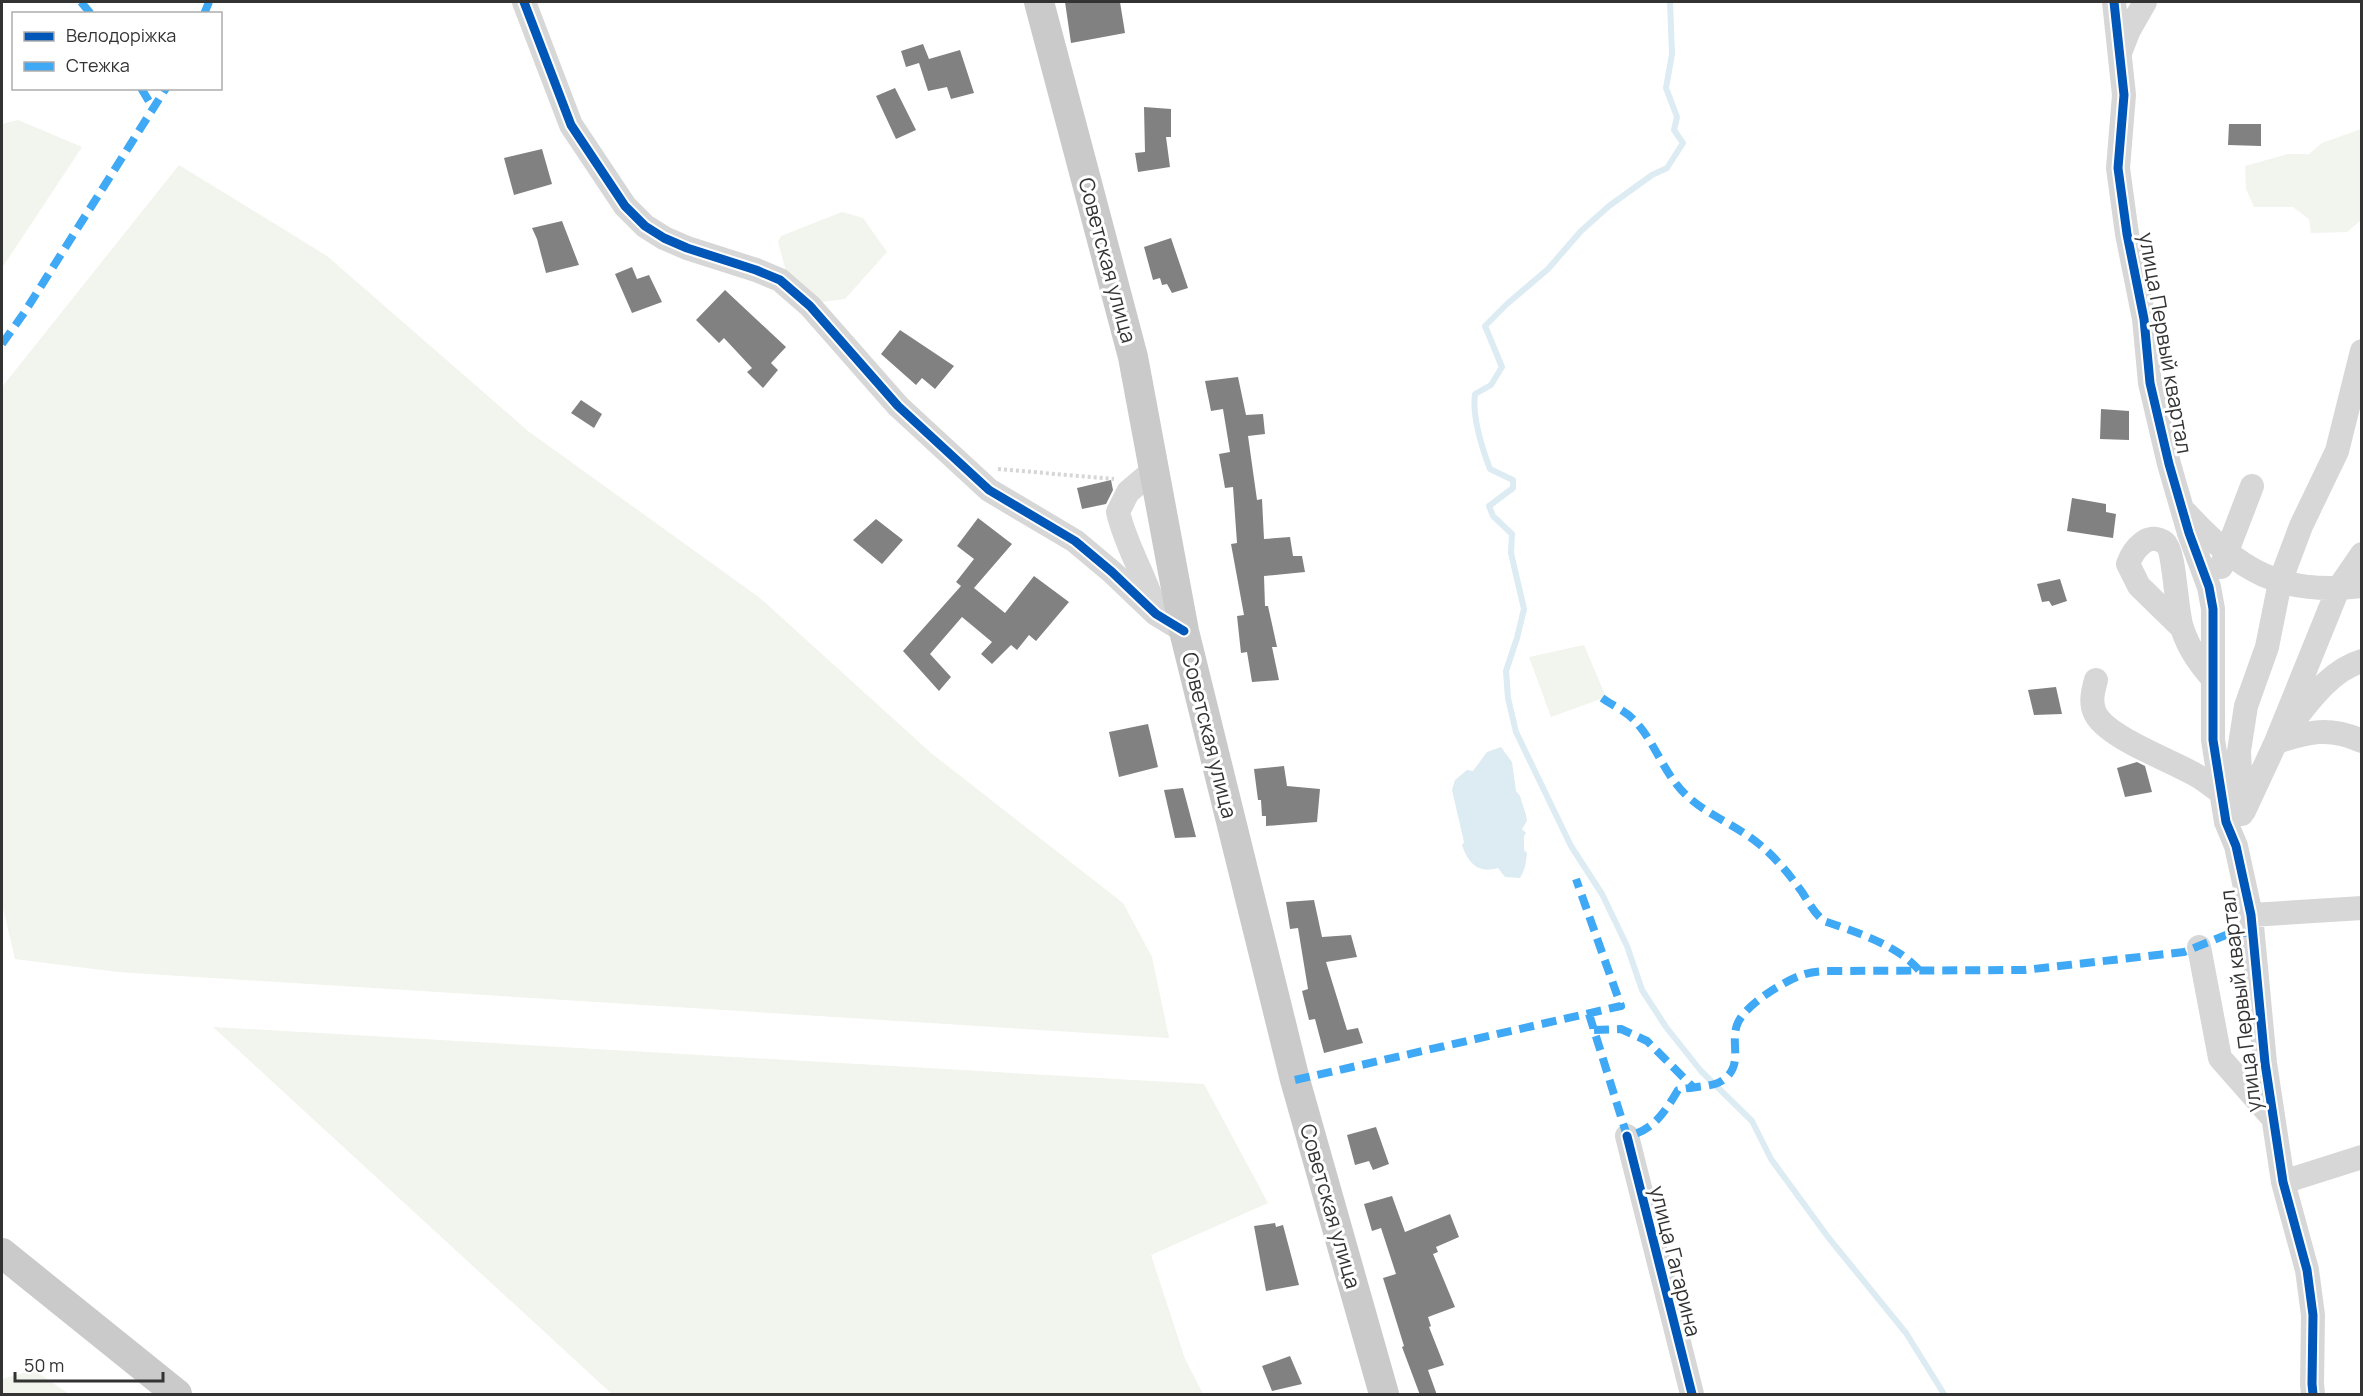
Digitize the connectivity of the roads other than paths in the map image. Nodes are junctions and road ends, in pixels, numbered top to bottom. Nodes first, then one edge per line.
1 (524, 2) edge
2 (1039, 2) edge
3 (2114, 2) edge
4 (2145, 2) edge
5 (2120, 55) junction
6 (2361, 351) edge
7 (1148, 476) junction
8 (2252, 486) dead end
9 (2182, 509) junction
10 (1123, 532) junction
11 (1086, 551) junction
12 (2226, 553) junction
13 (2361, 554) edge
14 (2280, 582) junction
15 (2350, 588) edge
16 (2210, 597) junction
17 (1156, 614) junction
18 (2181, 627) dead end
19 (1184, 631) junction
20 (2361, 661) edge
21 (2213, 679) junction
22 (2096, 680) dead end
23 (2361, 741) edge
24 (2276, 742) junction
25 (2221, 793) junction
26 (2242, 814) junction
27 (2236, 846) junction
28 (2361, 908) edge
29 (2251, 915) junction
30 (2199, 947) dead end
31 (2272, 1117) junction
32 (1627, 1136) dead end
33 (2361, 1157) edge
34 (2283, 1182) junction
35 (2, 1253) edge
36 (177, 1395) edge
37 (1384, 1395) edge
38 (1692, 1395) edge
39 (2313, 1395) edge

1 - 11 street
2 - 7 main road, Советская улица
3 - 5 street, улица Первый квартал
4 - 5 street
5 - 9 street, улица Первый квартал
6 - 14 street
7 - 10 street
7 - 19 main road, Советская улица
8 - 12 street
9 - 12 street
9 - 16 street, улица Первый квартал
10 - 11 street
10 - 17 street
11 - 17 street
12 - 14 street
12 - 16 street
13 - 15 street
14 - 15 street
14 - 26 street
15 - 24 street
16 - 21 street, улица Первый квартал
17 - 19 street
18 - 21 street
19 - 37 main road, Советская улица
20 - 24 street
21 - 25 street, улица Первый квартал
22 - 25 street
23 - 24 street
24 - 26 street
25 - 27 street, улица Первый квартал
26 - 27 street
27 - 29 street, улица Первый квартал
28 - 29 street
29 - 31 street, улица Первый квартал
30 - 31 street
31 - 34 street, улица Первый квартал
32 - 38 street, улица Гагарина
33 - 34 street
34 - 39 street, улица Первый квартал
35 - 36 main road

